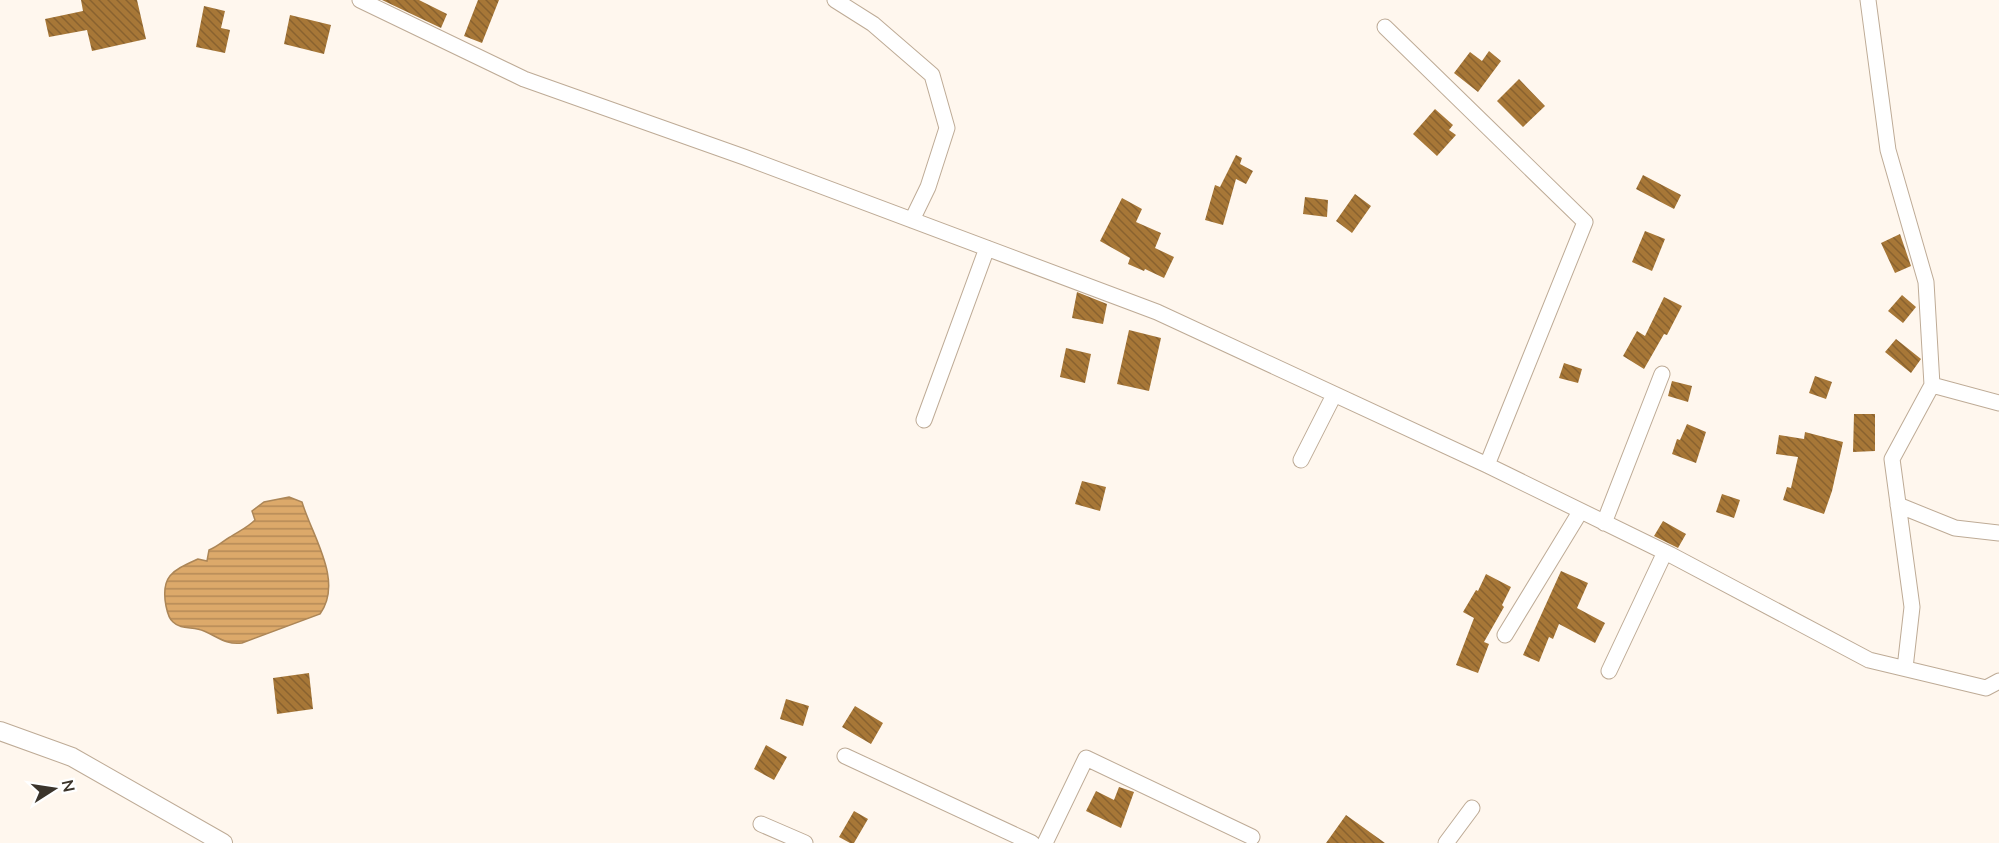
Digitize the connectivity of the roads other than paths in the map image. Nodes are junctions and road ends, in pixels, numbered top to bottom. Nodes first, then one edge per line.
1 (360, 0) edge
2 (835, 0) edge
3 (1868, 0) edge
4 (1385, 27) dead end
5 (912, 220) junction
6 (987, 248) junction
7 (1662, 374) dead end
8 (1932, 385) junction
9 (1335, 395) junction
10 (1999, 403) edge
11 (924, 420) dead end
12 (1301, 460) dead end
13 (1487, 465) junction
14 (1898, 506) junction
15 (1580, 512) junction
16 (1604, 523) junction
17 (1999, 533) edge
18 (1665, 552) junction
19 (1505, 635) dead end
20 (1905, 668) junction
21 (1608, 671) dead end
22 (1995, 687) edge
23 (0, 732) edge
24 (845, 756) dead end
25 (1472, 808) dead end
26 (761, 824) dead end
27 (1252, 837) dead end
28 (223, 843) edge
29 (805, 843) edge
30 (1032, 843) edge
31 (1045, 843) edge
32 (1446, 843) edge

1 - 5 street
2 - 5 street
3 - 8 street
4 - 13 street
5 - 6 street
6 - 9 street
6 - 11 street
7 - 16 street
8 - 10 street
8 - 14 street
9 - 12 street
9 - 13 street
13 - 15 street
14 - 17 street
14 - 20 street
15 - 16 street
15 - 19 street
16 - 18 street
18 - 20 street
18 - 21 street
20 - 22 street
23 - 28 street
24 - 30 street
25 - 32 street
26 - 29 street
27 - 31 street

